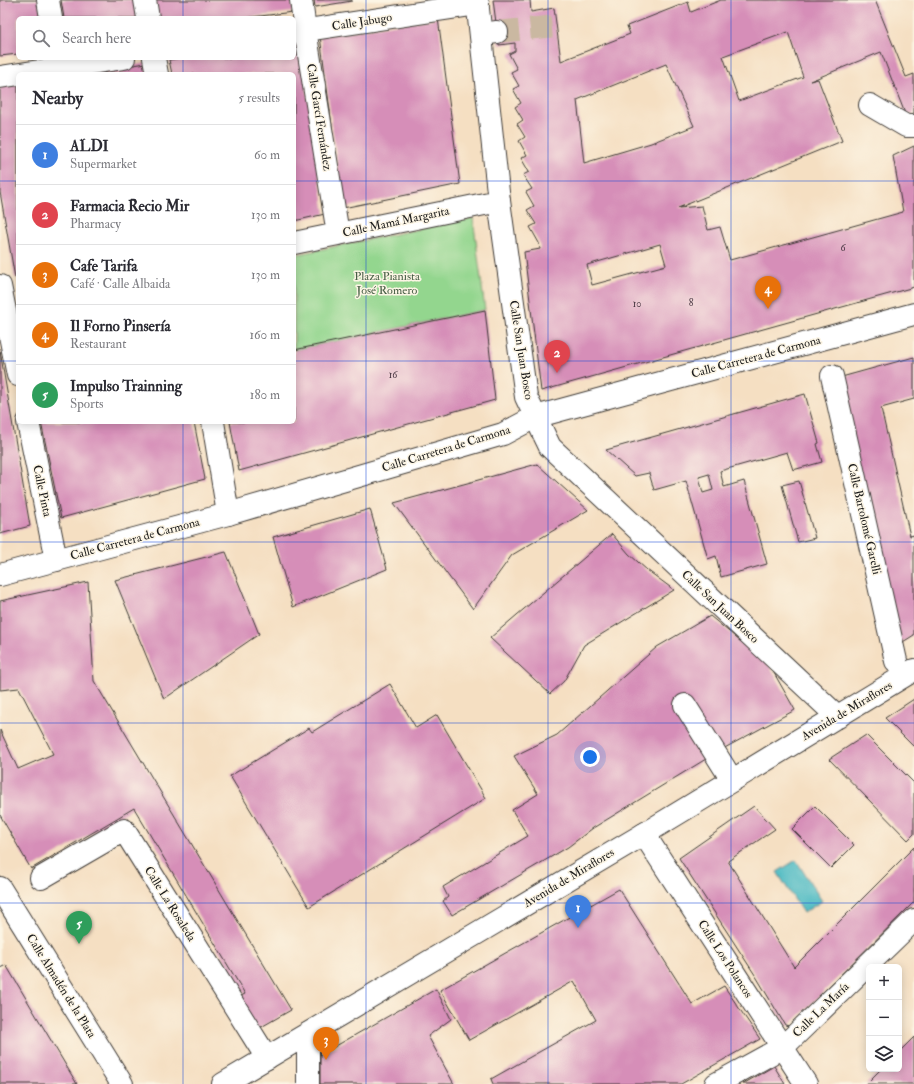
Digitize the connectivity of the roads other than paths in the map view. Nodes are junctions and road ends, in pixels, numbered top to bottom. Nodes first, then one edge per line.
1 (48, 0) edge
2 (145, 0) edge
3 (301, 0) edge
4 (477, 2) edge
5 (51, 16) edge
6 (148, 16) edge
7 (300, 31) edge
8 (110, 60) edge
9 (154, 60) edge
10 (59, 67) edge
11 (30, 72) edge
12 (157, 72) edge
13 (16, 74) edge
14 (0, 77) edge
15 (870, 106) dead end
16 (914, 126) edge
17 (499, 200) junction
18 (338, 234) junction
19 (296, 243) edge
20 (5, 297) edge
21 (914, 314) edge
22 (16, 363) edge
23 (832, 376) dead end
24 (535, 416) junction
25 (28, 424) edge
26 (213, 424) edge
27 (228, 514) junction
28 (56, 560) junction
29 (0, 575) edge
30 (905, 666) edge
31 (686, 705) dead end
32 (838, 717) junction
33 (732, 780) junction
34 (644, 834) junction
35 (41, 878) dead end
36 (0, 888) edge
37 (914, 920) edge
38 (308, 1034) junction
39 (783, 1047) junction
40 (267, 1058) junction
41 (122, 1084) edge
42 (223, 1084) edge
43 (308, 1084) edge
44 (716, 1084) edge
45 (806, 1084) edge

1 - 5 street
2 - 6 street
3 - 7 street, Calle Garcí Fernández
4 - 7 street, Calle Jabugo
4 - 17 street, Calle San Juan Bosco
7 - 18 street, Calle Garcí Fernández
8 - 10 street
9 - 12 street
10 - 11 street
13 - 14 street
15 - 16 street
17 - 18 street, Calle Mamá Margarita
17 - 24 street, Calle San Juan Bosco
18 - 19 street, Calle Mamá Margarita
20 - 22 street
21 - 24 street, Calle Carretera de Carmona
23 - 30 street, Calle Bartolomé Garelli
24 - 27 street, Calle Carretera de Carmona
24 - 32 street, Calle San Juan Bosco
25 - 28 street, Calle Pinta
26 - 27 street
27 - 28 street, Calle Carretera de Carmona
28 - 29 street, Calle Carretera de Carmona
30 - 32 street, Avenida de Miraflores
31 - 33 street
32 - 33 street, Avenida de Miraflores
33 - 34 street, Avenida de Miraflores
34 - 38 street, Avenida de Miraflores
34 - 39 street, Calle Los Polancos
35 - 40 street, Calle La Rosaleda
36 - 41 street, Calle Almadén de la Plata
37 - 39 street, Calle La María
38 - 40 street, Avenida de Miraflores
38 - 43 street
39 - 44 street, Calle La María
39 - 45 street, Calle Los Polancos
40 - 42 street, Avenida de Miraflores

